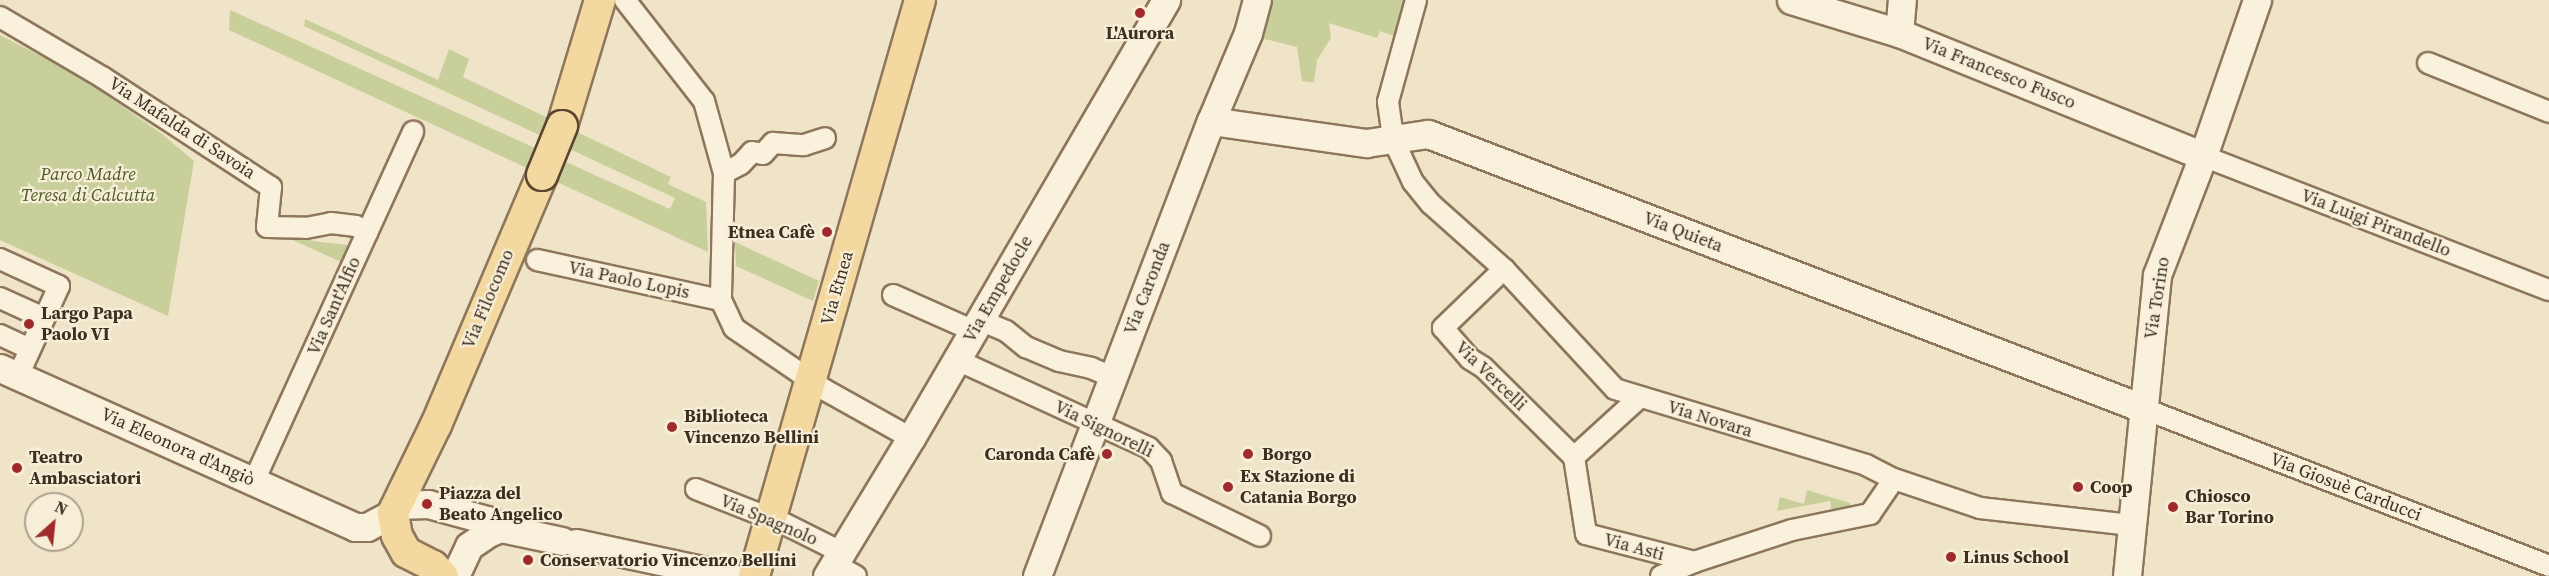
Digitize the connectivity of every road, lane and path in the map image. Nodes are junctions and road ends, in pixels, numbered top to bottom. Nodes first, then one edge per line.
1 (600, 0) edge
2 (625, 0) edge
3 (920, 0) edge
4 (1166, 0) edge
5 (1257, 0) edge
6 (1416, 0) edge
7 (1791, 0) edge
8 (1902, 0) edge
9 (2256, 0) edge
10 (0, 17) edge
11 (1899, 33) junction
12 (2428, 63) dead end
13 (2549, 112) edge
14 (1212, 121) junction
15 (413, 132) dead end
16 (825, 138) dead end
17 (1393, 139) junction
18 (2203, 156) junction
19 (724, 173) junction
20 (367, 232) junction
21 (0, 260) edge
22 (537, 260) dead end
23 (1504, 269) junction
24 (2549, 290) edge
25 (893, 295) dead end
26 (0, 298) edge
27 (721, 300) junction
28 (44, 318) junction
29 (977, 325) junction
30 (0, 335) edge
31 (30, 349) junction
32 (957, 360) junction
33 (9, 372) edge
34 (1114, 378) junction
35 (811, 379) junction
36 (1640, 398) junction
37 (2142, 408) junction
38 (1096, 423) junction
39 (911, 438) junction
40 (1574, 458) junction
41 (1894, 479) junction
42 (254, 481) junction
43 (696, 489) dead end
44 (395, 509) junction
45 (771, 518) junction
46 (2131, 525) junction
47 (501, 528) junction
48 (1260, 536) dead end
49 (1694, 562) junction
50 (2549, 566) edge
51 (839, 567) edge
52 (443, 576) edge
53 (455, 576) edge
54 (730, 576) edge
55 (754, 576) edge
56 (1037, 576) edge
57 (1660, 576) edge
58 (2127, 576) edge

1 - 44 main road, Via Filocomo, bridge
2 - 19 street
3 - 35 main road, Via Etnea
4 - 29 main road, Via Empedocle
5 - 14 main road, Via Caronda
6 - 17 street, Via Novara
7 - 11 main road, Via Francesco Fusco
8 - 11 main road
9 - 18 main road, Via Torino
10 - 20 street, Via Mafalda di Savoia
11 - 18 main road, Via Francesco Fusco
12 - 13 street
14 - 17 main road, Via Quieta
14 - 34 main road, Via Caronda
15 - 20 street, Via Sant'Alfio
16 - 19 street
17 - 23 street, Via Novara
17 - 37 main road, Via Quieta
18 - 24 street, Via Luigi Pirandello
18 - 37 main road, Via Torino
19 - 27 street
20 - 42 street, Via Sant'Alfio
21 - 28 street
22 - 27 street, Via Paolo Lopis
23 - 36 street, Via Novara
23 - 40 street, Via Vercelli
25 - 29 street
26 - 28 street
27 - 35 street
28 - 31 street
29 - 32 main road, Via Empedocle
29 - 34 street
30 - 31 street
31 - 33 street
32 - 38 street, Via Signorelli
32 - 39 main road, Via Empedocle
33 - 42 main road, Via Eleonora d'Angiò
34 - 38 main road, Via Caronda
35 - 39 street
35 - 45 main road, Via Etnea
36 - 40 street
36 - 41 street, Via Novara
37 - 46 main road, Via Torino
37 - 50 street, Via Giosuè Carducci
38 - 48 street, Via Signorelli
38 - 56 main road, Via Caronda
39 - 51 main road, Via Empedocle
40 - 49 street, Via Asti
41 - 46 street, Via Novara
41 - 49 street
42 - 44 main road, Via Eleonora d'Angiò
43 - 45 street, Via Spagnolo
44 - 47 main road
44 - 52 main road
45 - 51 street, Via Spagnolo
45 - 55 main road, Via Etnea
46 - 58 main road, Via Torino
47 - 53 main road
47 - 54 main road
49 - 57 street

